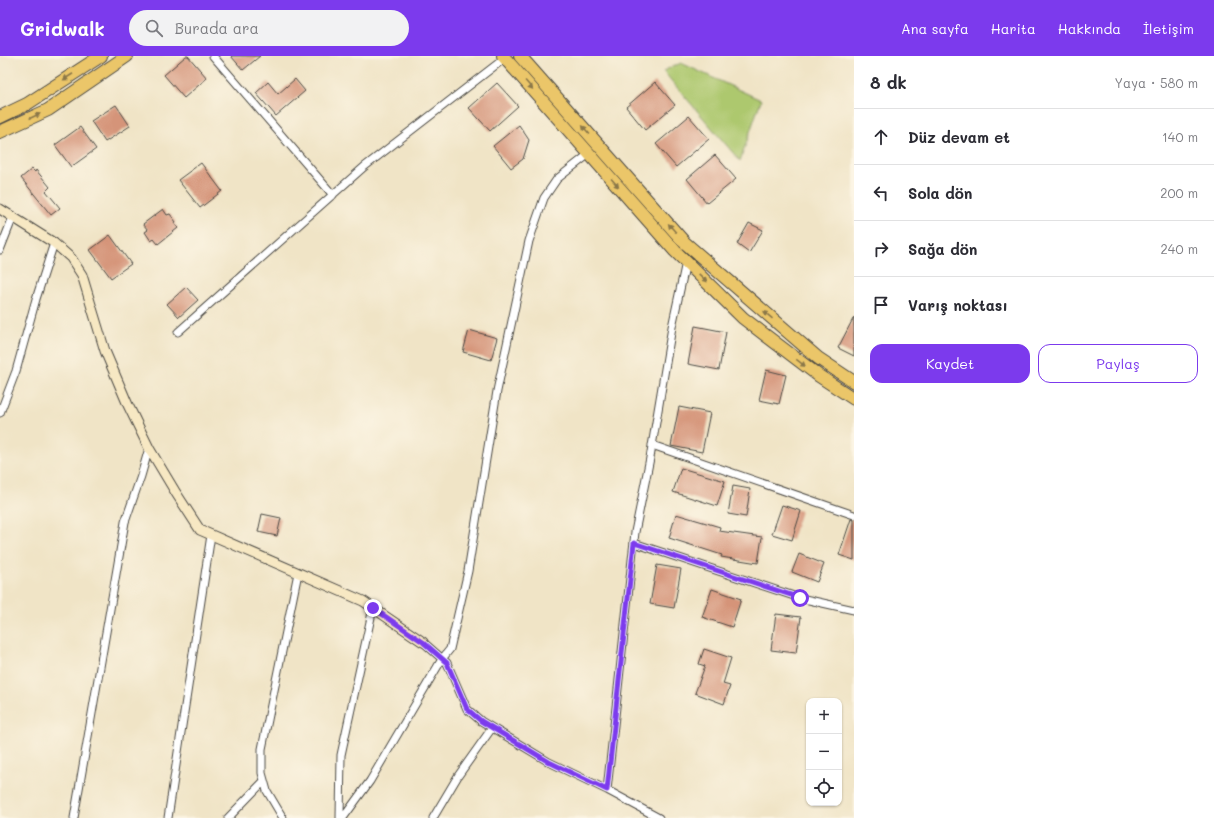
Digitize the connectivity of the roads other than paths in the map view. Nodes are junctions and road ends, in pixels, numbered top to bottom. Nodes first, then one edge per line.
1 (101, 56) edge
2 (127, 56) edge
3 (213, 56) edge
4 (520, 56) edge
5 (504, 57) edge
6 (0, 117) edge
7 (0, 132) edge
8 (589, 154) junction
9 (333, 194) junction
10 (0, 209) edge
11 (13, 218) junction
12 (54, 243) junction
13 (0, 250) edge
14 (686, 262) junction
15 (178, 332) dead end
16 (854, 382) edge
17 (854, 399) edge
18 (0, 413) edge
19 (652, 445) junction
20 (149, 448) junction
21 (854, 515) edge
22 (211, 535) junction
23 (634, 543) junction
24 (298, 573) junction
25 (373, 608) junction
26 (854, 610) edge
27 (423, 642) joint
28 (442, 659) junction
29 (492, 728) junction
30 (264, 781) junction
31 (607, 790) junction
32 (74, 818) edge
33 (168, 818) edge
34 (228, 818) edge
35 (284, 818) edge
36 (340, 818) edge
37 (343, 818) edge
38 (433, 818) edge
39 (659, 818) edge

1 -> 6 highway
7 -> 2 highway
3 - 9 street
16 -> 4 highway
5 -> 8 highway
5 - 9 street
8 -> 14 highway
8 - 28 street
9 - 15 street
10 - 11 street
11 - 12 street
11 - 13 street
12 - 18 street
12 - 20 street
14 -> 17 highway
14 - 19 street
19 - 21 street
19 - 23 street
20 - 22 street
20 - 32 street
22 - 24 street
22 - 33 street
23 - 26 street
23 - 31 street
24 - 25 street
24 - 30 street
25 - 27 street
25 - 36 street
27 - 28 street
28 - 29 street
28 - 37 street
29 - 31 street
29 - 38 street
30 - 34 street
30 - 35 street
31 - 39 street

